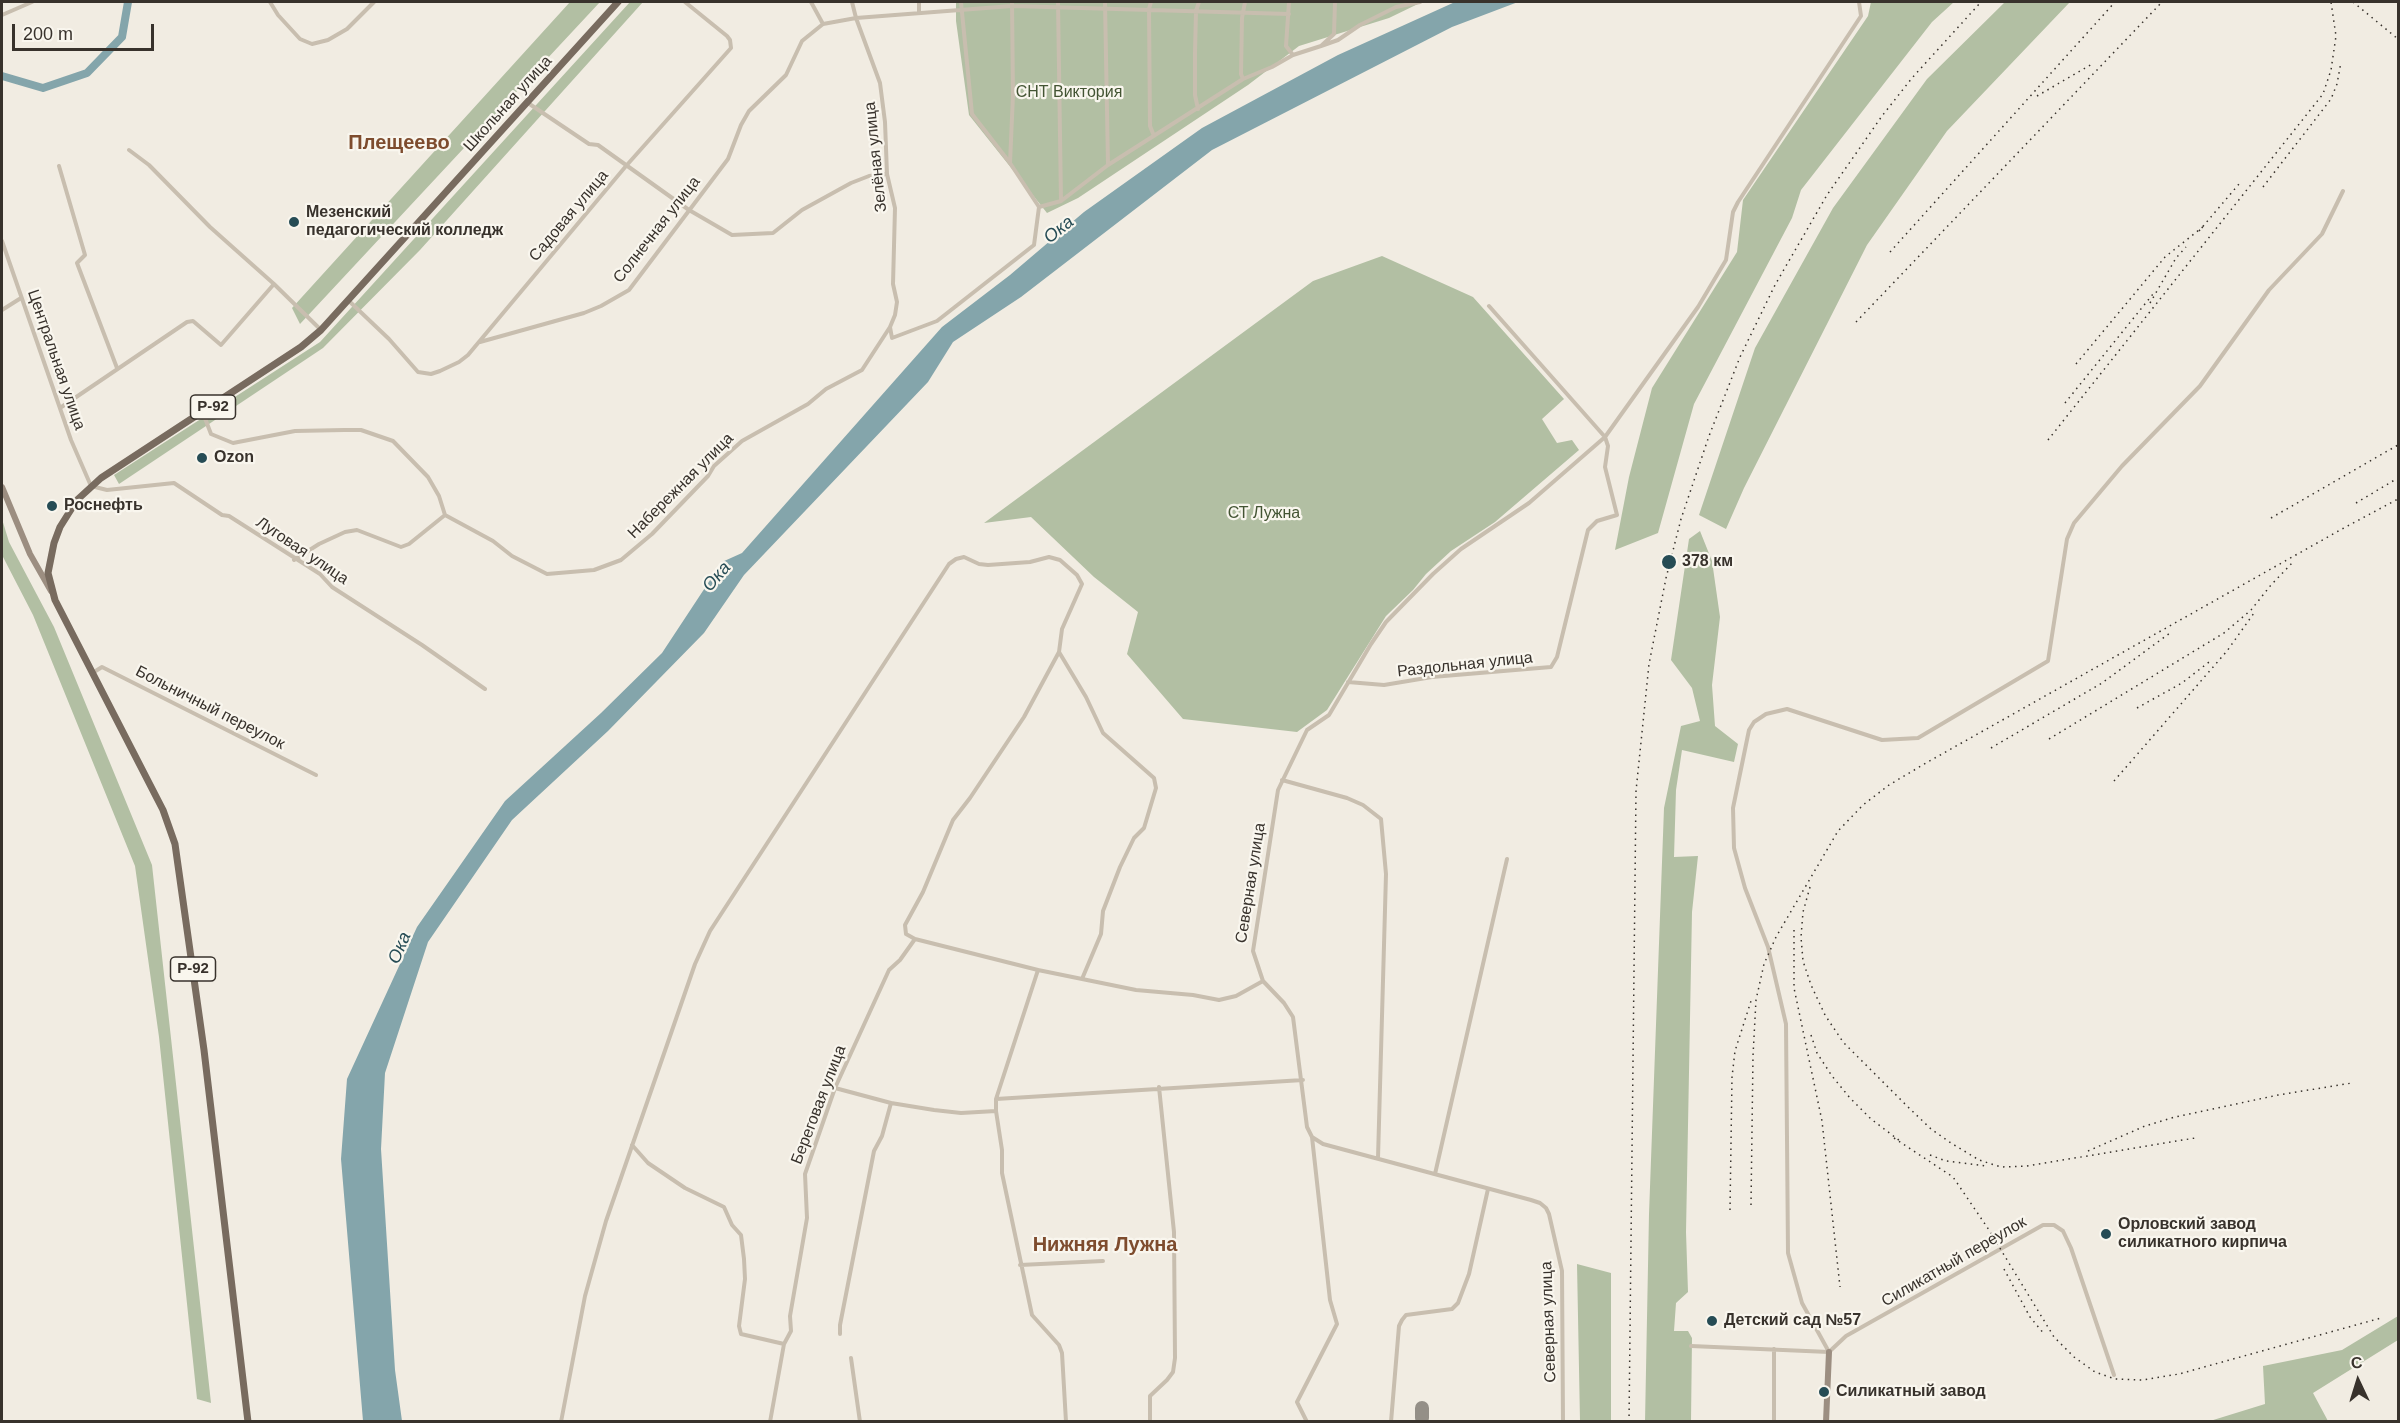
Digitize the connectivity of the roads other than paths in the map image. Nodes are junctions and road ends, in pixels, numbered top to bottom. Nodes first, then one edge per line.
1 (32, 2) edge
2 (270, 2) edge
3 (374, 2) edge
4 (618, 2) edge
5 (685, 2) edge
6 (811, 2) edge
7 (852, 2) edge
8 (919, 2) edge
9 (962, 2) edge
10 (1105, 2) edge
11 (1151, 2) edge
12 (1199, 2) edge
13 (1245, 2) edge
14 (1289, 2) edge
15 (1335, 2) edge
16 (1420, 2) edge
17 (1859, 2) edge
18 (1012, 4) edge
19 (1058, 4) edge
20 (1105, 8) junction
21 (962, 9) junction
22 (1149, 9) junction
23 (1196, 11) junction
24 (920, 13) junction
25 (1243, 13) junction
26 (1289, 14) junction
27 (2, 15) edge
28 (856, 18) junction
29 (823, 24) junction
30 (1321, 46) junction
31 (1293, 55) junction
32 (1243, 79) junction
33 (527, 103) junction
34 (1198, 109) junction
35 (1154, 136) junction
36 (129, 150) dead end
37 (1010, 163) junction
38 (1108, 165) junction
39 (59, 166) dead end
40 (626, 166) junction
41 (887, 174) junction
42 (2343, 191) dead end
43 (1061, 201) junction
44 (1039, 207) junction
45 (689, 210) junction
46 (2, 241) edge
47 (274, 284) junction
48 (21, 298) junction
49 (349, 301) junction
50 (1489, 306) dead end
51 (2, 310) edge
52 (895, 315) joint
53 (890, 327) junction
54 (321, 330) junction
55 (480, 342) junction
56 (117, 368) junction
57 (60, 408) junction
58 (203, 414) junction
59 (1605, 437) junction
60 (91, 486) junction
61 (2, 487) edge
62 (445, 515) junction
63 (294, 560) junction
64 (55, 600) junction
65 (1059, 652) junction
66 (94, 672) junction
67 (1348, 682) junction
68 (485, 689) dead end
69 (316, 775) dead end
70 (1282, 780) junction
71 (1507, 859) dead end
72 (915, 939) junction
73 (1038, 970) junction
74 (1082, 979) junction
75 (1263, 981) junction
76 (1303, 1080) junction
77 (1159, 1087) junction
78 (835, 1088) junction
79 (996, 1099) junction
80 (891, 1103) junction
81 (996, 1111) junction
82 (1312, 1137) junction
83 (632, 1145) junction
84 (1378, 1158) junction
85 (1435, 1174) junction
86 (1488, 1189) junction
87 (1102, 1261) dead end
88 (1020, 1265) junction
89 (840, 1334) dead end
90 (784, 1344) junction
91 (1691, 1346) dead end
92 (1774, 1349) junction
93 (1830, 1352) junction
94 (851, 1358) dead end
95 (2114, 1375) dead end
96 (248, 1422) edge
97 (561, 1422) edge
98 (770, 1422) edge
99 (860, 1422) edge
100 (1066, 1422) edge
101 (1150, 1422) edge
102 (1307, 1422) edge
103 (1391, 1422) edge
104 (1563, 1422) edge
105 (1774, 1422) edge
106 (1826, 1422) edge

1 - 27 street
2 - 3 street
4 - 33 main road, Школьная улица / Р-92
5 - 40 street, Садовая улица
6 - 29 street
7 - 28 street, Зелёная улица
8 - 24 street
9 - 21 street
10 - 20 street
11 - 22 street
12 - 23 street
13 - 25 street
14 - 26 street
15 - 30 street
16 - 30 street
17 - 59 street, Северная улица
18 - 19 street
18 - 21 street
18 - 37 street
19 - 20 street
19 - 43 street
20 - 22 street
20 - 38 street
21 - 24 street
21 - 37 street
22 - 23 street
22 - 35 street
23 - 25 street
23 - 34 street
24 - 28 street
25 - 26 street
25 - 32 street
26 - 31 street
28 - 29 street
28 - 41 street, Зелёная улица
29 - 45 street, Солнечная улица
30 - 31 street
31 - 32 street
32 - 34 street
33 - 40 street
33 - 49 main road, Школьная улица / Р-92
34 - 35 street
35 - 38 street
36 - 47 street
37 - 44 street
38 - 43 street
39 - 56 street
40 - 45 street
40 - 55 street, Садовая улица
41 - 45 street
41 - 52 street, Зелёная улица
42 - 93 street
43 - 44 street
44 - 53 street
45 - 55 street, Солнечная улица
46 - 48 street, Центральная улица
47 - 54 street
47 - 56 street
48 - 51 street
48 - 57 street, Центральная улица
49 - 54 main road, Школьная улица / Р-92
49 - 55 street, Садовая улица
50 - 59 street
52 - 53 street, Набережная улица
53 - 62 street, Набережная улица
54 - 58 main road, Р-92
56 - 57 street
57 - 60 street, Центральная улица
58 - 60 main road, Р-92
58 - 62 street
59 - 67 street, Северная улица
59 - 67 street, Раздольная улица
60 - 63 street, Луговая улица
60 - 64 main road, Р-92
61 - 64 street
62 - 63 street
63 - 68 street, Луговая улица
64 - 66 main road, Р-92
65 - 72 street
65 - 74 street
65 - 83 street
66 - 69 street, Больничный переулок
66 - 96 main road, Р-92
67 - 70 street, Северная улица
70 - 75 street, Северная улица
70 - 84 street
71 - 85 street
72 - 73 street
72 - 78 street, Береговая улица
73 - 74 street
73 - 79 street
74 - 75 street
75 - 76 street, Северная улица
76 - 77 street
76 - 82 street, Северная улица
77 - 79 street
77 - 101 street
78 - 80 street
78 - 90 street, Береговая улица
79 - 81 street
80 - 81 street
80 - 89 street
81 - 88 street
82 - 84 street, Северная улица
82 - 102 street
83 - 90 street
83 - 97 street
84 - 85 street, Северная улица
85 - 86 street, Северная улица
86 - 103 street
86 - 104 street, Северная улица
87 - 88 street
88 - 100 street
90 - 98 street, Береговая улица
91 - 92 street
92 - 93 street
92 - 105 street
93 - 95 street, Силикатный переулок
93 - 106 street
94 - 99 street

